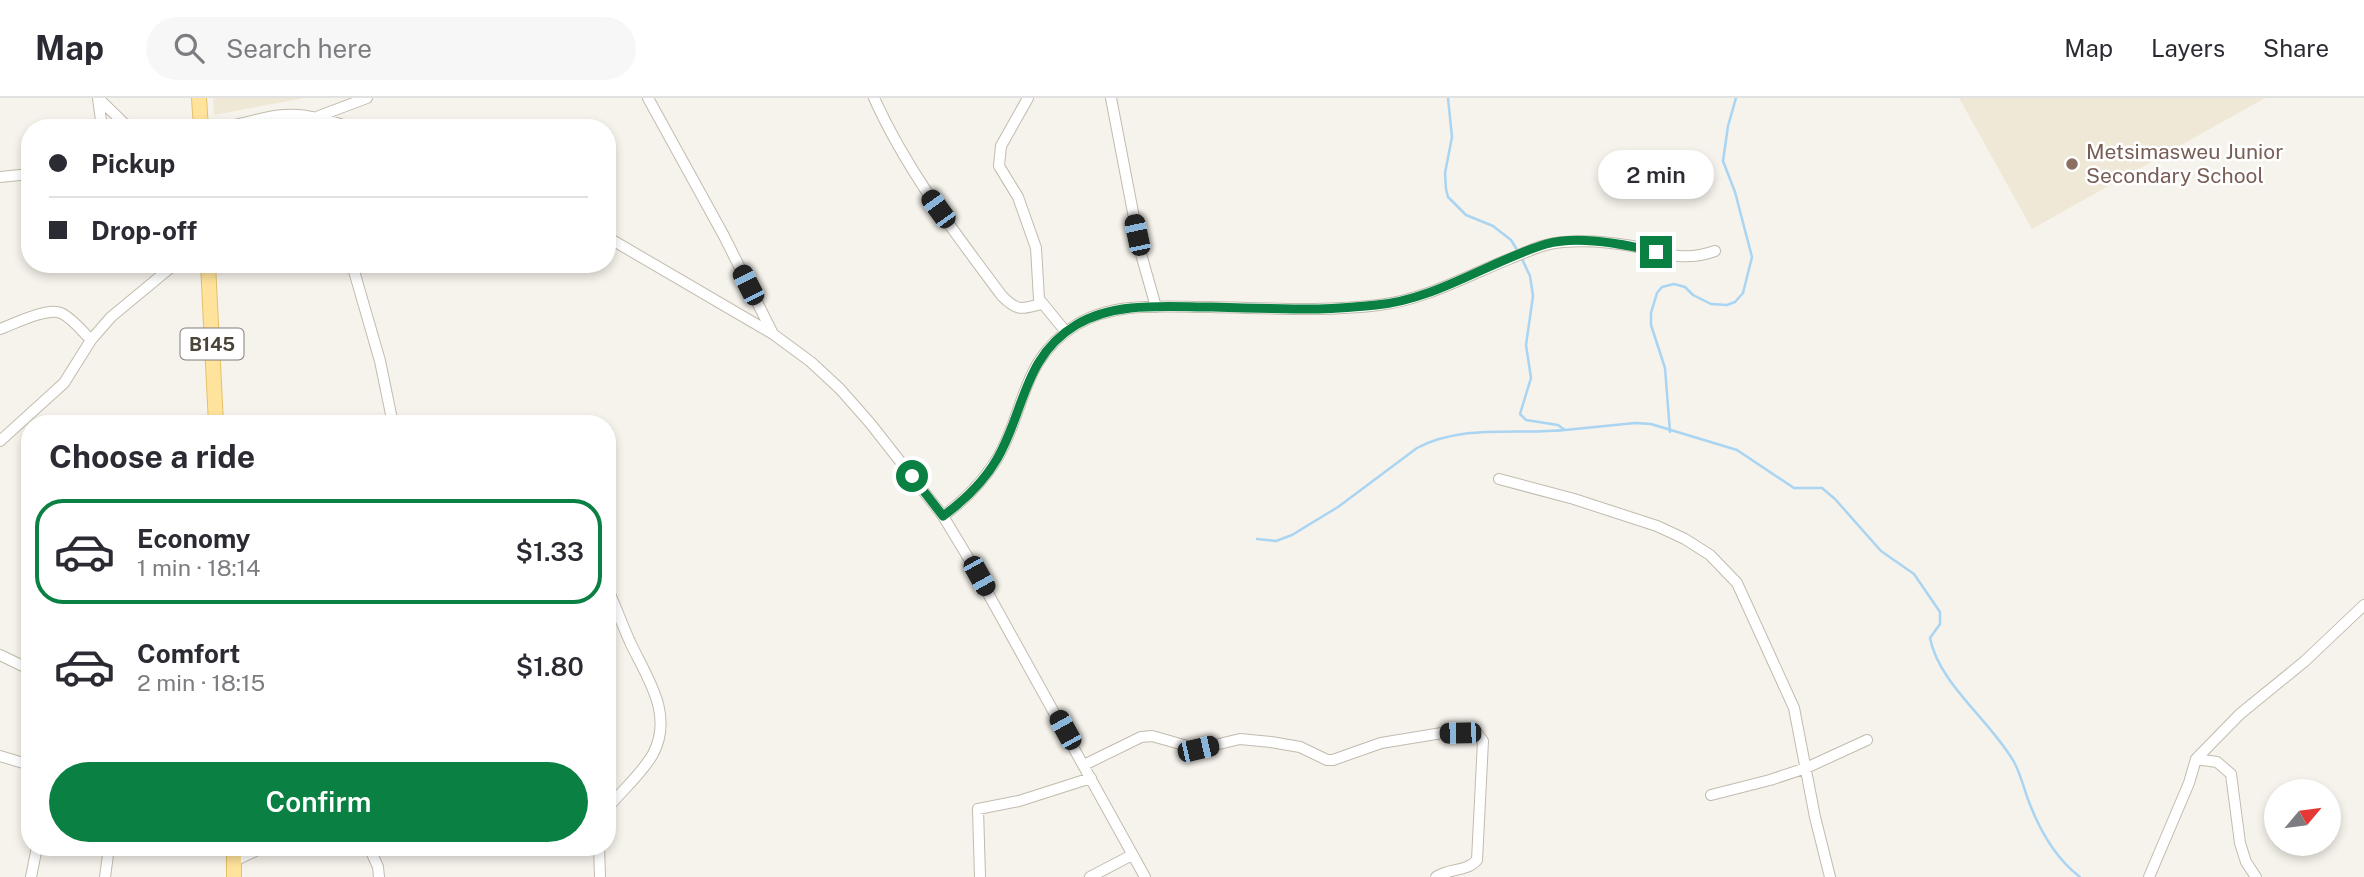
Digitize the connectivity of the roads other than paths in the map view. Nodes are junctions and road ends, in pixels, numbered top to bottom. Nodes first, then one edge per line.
1 (98, 98) edge
2 (199, 98) edge
3 (367, 98) edge
4 (648, 98) edge
5 (874, 98) edge
6 (1028, 98) edge
7 (1111, 98) edge
8 (300, 113) junction
9 (319, 116) junction
10 (101, 119) edge
11 (120, 119) edge
12 (200, 119) edge
13 (259, 119) edge
14 (302, 119) edge
15 (327, 119) edge
16 (21, 175) edge
17 (0, 177) edge
18 (616, 242) edge
19 (1715, 251) dead end
20 (164, 273) edge
21 (208, 273) edge
22 (355, 273) edge
23 (1041, 304) junction
24 (1156, 307) junction
25 (0, 329) edge
26 (1066, 332) junction
27 (773, 334) junction
28 (91, 340) junction
29 (29, 415) edge
30 (216, 415) edge
31 (391, 415) edge
32 (21, 422) edge
33 (0, 441) edge
34 (1499, 479) dead end
35 (943, 516) junction
36 (2364, 605) edge
37 (616, 608) edge
38 (0, 655) edge
39 (21, 665) edge
40 (1867, 740) dead end
41 (0, 756) edge
42 (2196, 758) junction
43 (21, 762) edge
44 (1084, 765) junction
45 (1806, 768) junction
46 (1091, 778) junction
47 (1711, 795) dead end
48 (616, 799) edge
49 (1132, 855) junction
50 (35, 856) edge
51 (108, 856) edge
52 (234, 856) edge
53 (373, 856) edge
54 (599, 856) edge
55 (31, 877) edge
56 (105, 877) edge
57 (234, 877) edge
58 (379, 877) edge
59 (600, 877) edge
60 (980, 877) edge
61 (1090, 877) edge
62 (1145, 877) edge
63 (1436, 877) edge
64 (1830, 877) edge
65 (2149, 877) edge
66 (2256, 877) edge

1 - 10 street
1 - 11 street
2 - 12 main road
3 - 9 street
4 - 27 street
5 - 23 street
6 - 23 street
7 - 24 street
8 - 9 street
8 - 13 street
8 - 14 street
9 - 15 street
16 - 17 street
18 - 27 street
19 - 24 street
20 - 28 street
21 - 30 main road, B145
22 - 31 street
23 - 26 street
24 - 26 street
25 - 28 street
26 - 35 street
27 - 35 street
28 - 29 street
32 - 33 street
34 - 45 street
35 - 44 street
36 - 42 street
37 - 48 street
38 - 39 street
40 - 45 street
41 - 43 street
42 - 65 street
42 - 66 street
44 - 46 street
44 - 63 street
45 - 47 street
45 - 64 street
46 - 49 street
46 - 60 street
49 - 61 street
49 - 62 street
50 - 55 street
51 - 56 street
52 - 57 main road
53 - 58 street
54 - 59 street

